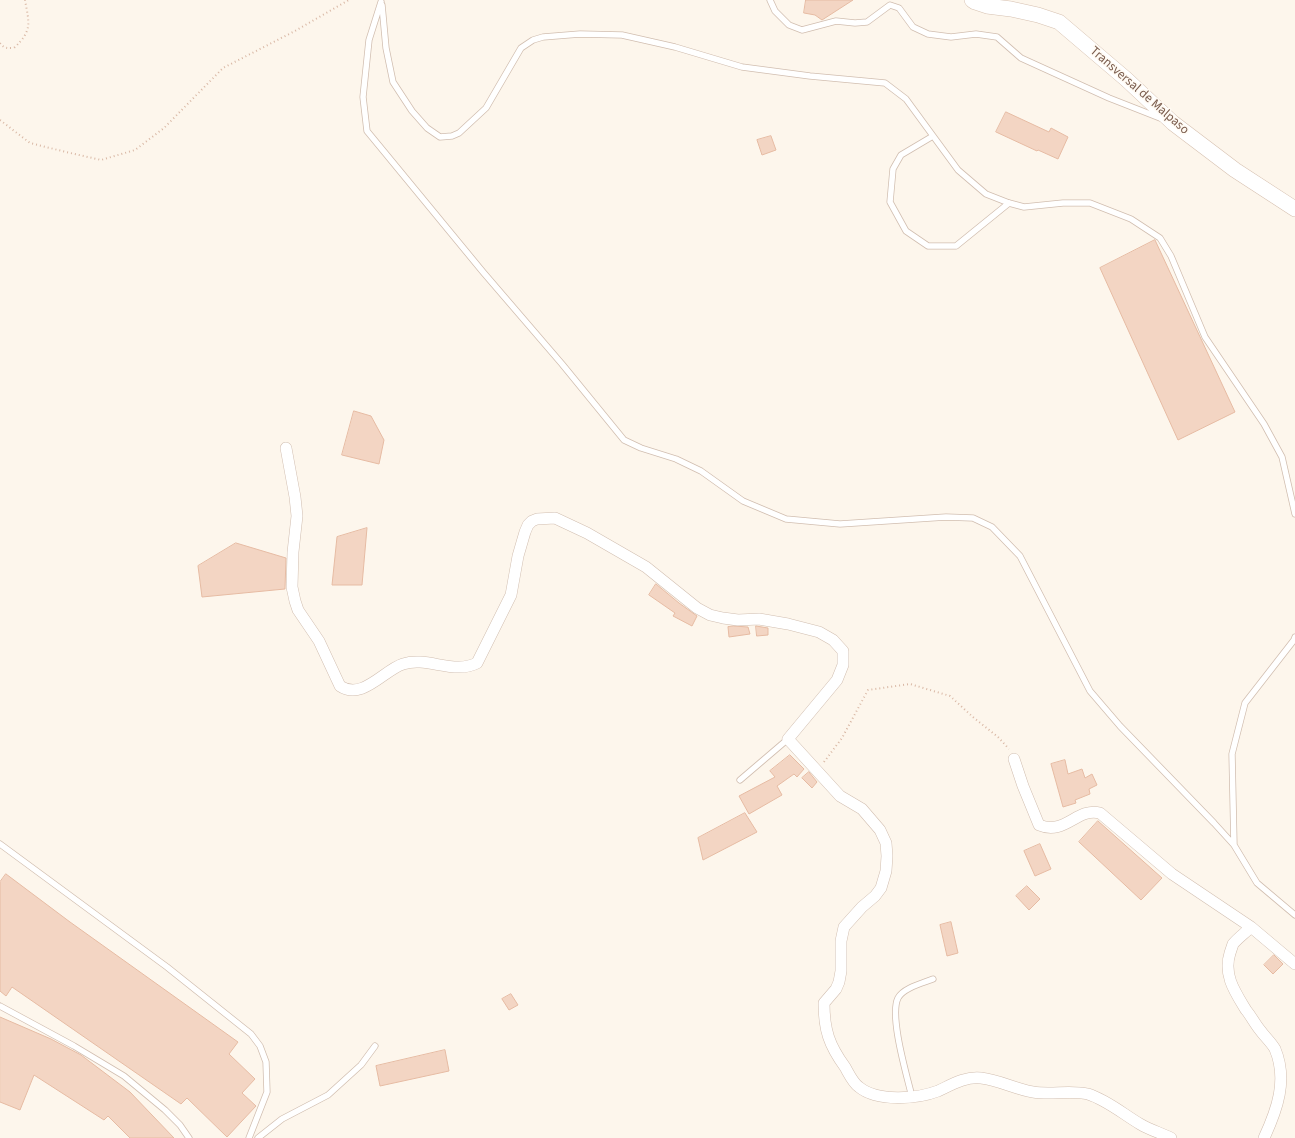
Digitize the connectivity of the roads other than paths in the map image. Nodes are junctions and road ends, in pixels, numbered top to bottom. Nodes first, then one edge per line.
1 (770, 0) edge
2 (972, 0) edge
3 (381, 1) edge
4 (1173, 123) junction
5 (933, 136) junction
6 (1009, 203) junction
7 (1295, 209) edge
8 (286, 448) dead end
9 (1295, 514) edge
10 (1295, 637) edge
11 (788, 739) junction
12 (1014, 759) road end
13 (740, 780) dead end
14 (0, 844) edge
15 (1234, 845) junction
16 (1295, 915) edge
17 (1251, 927) junction
18 (1295, 964) edge
19 (933, 979) dead end
20 (0, 1006) edge
21 (375, 1046) dead end
22 (912, 1097) junction
23 (189, 1138) edge
24 (249, 1138) edge
25 (258, 1138) edge
26 (1171, 1138) edge
27 (1264, 1138) edge

1 - 4 lane
2 - 4 main road, Transversal de Malpaso
3 - 5 lane
3 - 15 lane
4 - 7 main road, Transversal de Malpaso
5 - 6 lane
5 - 6 lane
6 - 9 lane
8 - 11 street
10 - 15 lane
11 - 13 lane
11 - 22 street
12 - 17 street
14 - 24 lane
15 - 16 lane
17 - 18 street
17 - 27 street
19 - 22 lane
20 - 23 lane
21 - 25 lane
22 - 26 street

